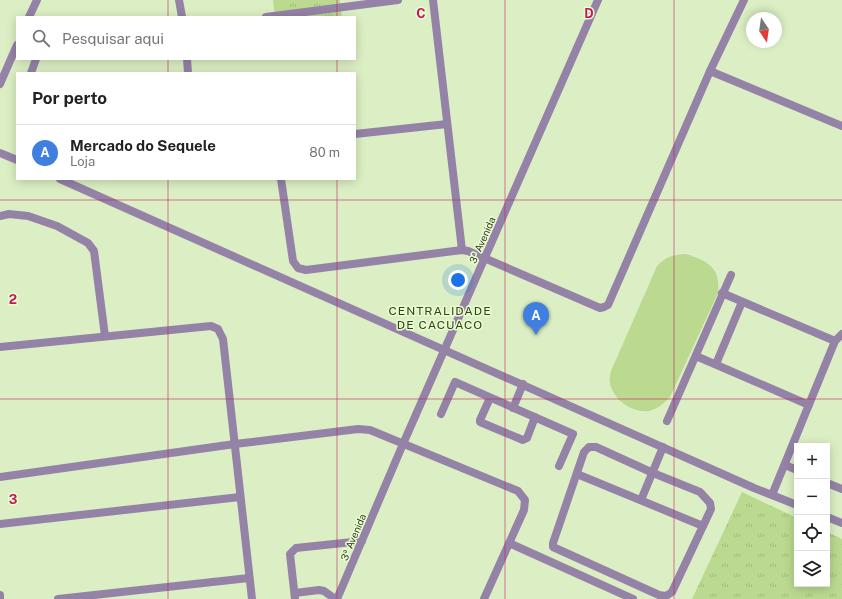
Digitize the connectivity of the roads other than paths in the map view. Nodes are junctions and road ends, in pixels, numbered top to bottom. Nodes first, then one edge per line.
1 (36, 0) edge
2 (179, 0) edge
3 (398, 0) edge
4 (433, 0) edge
5 (598, 0) edge
6 (744, 0) edge
7 (29, 16) edge
8 (182, 16) edge
9 (274, 16) edge
10 (16, 47) edge
11 (36, 60) edge
12 (187, 60) edge
13 (31, 72) edge
14 (188, 72) edge
15 (710, 72) junction
16 (0, 84) edge
17 (447, 124) junction
18 (842, 126) edge
19 (356, 134) edge
20 (0, 153) edge
21 (16, 160) edge
22 (62, 180) edge
23 (281, 180) edge
24 (0, 216) edge
25 (462, 250) junction
26 (486, 258) junction
27 (730, 275) dead end
28 (722, 293) junction
29 (742, 302) junction
30 (842, 334) edge
31 (104, 336) junction
32 (835, 342) junction
33 (0, 347) edge
34 (445, 349) junction
35 (696, 356) junction
36 (716, 364) junction
37 (523, 384) junction
38 (490, 398) junction
39 (809, 405) junction
40 (513, 408) junction
41 (441, 414) dead end
42 (535, 417) junction
43 (667, 421) dead end
44 (235, 444) junction
45 (403, 444) junction
46 (663, 447) junction
47 (785, 465) junction
48 (559, 466) dead end
49 (794, 469) edge
50 (653, 473) junction
51 (577, 474) junction
52 (0, 477) edge
53 (830, 484) edge
54 (842, 489) edge
55 (772, 495) junction
56 (240, 497) junction
57 (641, 500) junction
58 (794, 504) edge
59 (830, 518) edge
60 (842, 523) edge
61 (0, 524) edge
62 (703, 526) junction
63 (362, 541) junction
64 (509, 542) junction
65 (249, 578) junction
66 (0, 595) edge
67 (295, 596) edge
68 (0, 599) edge
69 (58, 599) edge
70 (252, 599) edge
71 (336, 599) edge
72 (484, 599) edge
73 (633, 599) edge

1 - 7 street
2 - 8 street
3 - 9 street
4 - 17 street
5 - 26 street, 3ª Avenida
6 - 15 street
10 - 16 street
11 - 13 street
12 - 14 street
15 - 18 street
15 - 26 street
17 - 19 street
17 - 25 street
20 - 21 street
22 - 34 street
23 - 25 street
24 - 31 street
25 - 26 street
26 - 34 street, 3ª Avenida
27 - 28 street
28 - 29 street
28 - 35 street
29 - 32 street
29 - 36 street
30 - 32 street
31 - 33 street
31 - 44 street
32 - 39 street
34 - 37 street
34 - 45 street, 3ª Avenida
35 - 36 street
35 - 43 street
36 - 39 street
37 - 40 street
37 - 46 street
38 - 40 street
38 - 41 street
38 - 42 street
39 - 47 street
40 - 42 street
42 - 48 street
44 - 45 street
44 - 52 street
44 - 56 street
45 - 63 street, 3ª Avenida
45 - 64 street
46 - 50 street
46 - 55 street
47 - 49 street
47 - 55 street
50 - 51 street
50 - 57 street
50 - 62 street
51 - 57 street
51 - 62 street
53 - 54 street
55 - 58 street
56 - 61 street
56 - 65 street
57 - 62 street
59 - 60 street
63 - 67 street
63 - 71 street, 3ª Avenida
64 - 72 street
64 - 73 street
65 - 69 street
65 - 70 street
66 - 68 street
67 - 71 street

